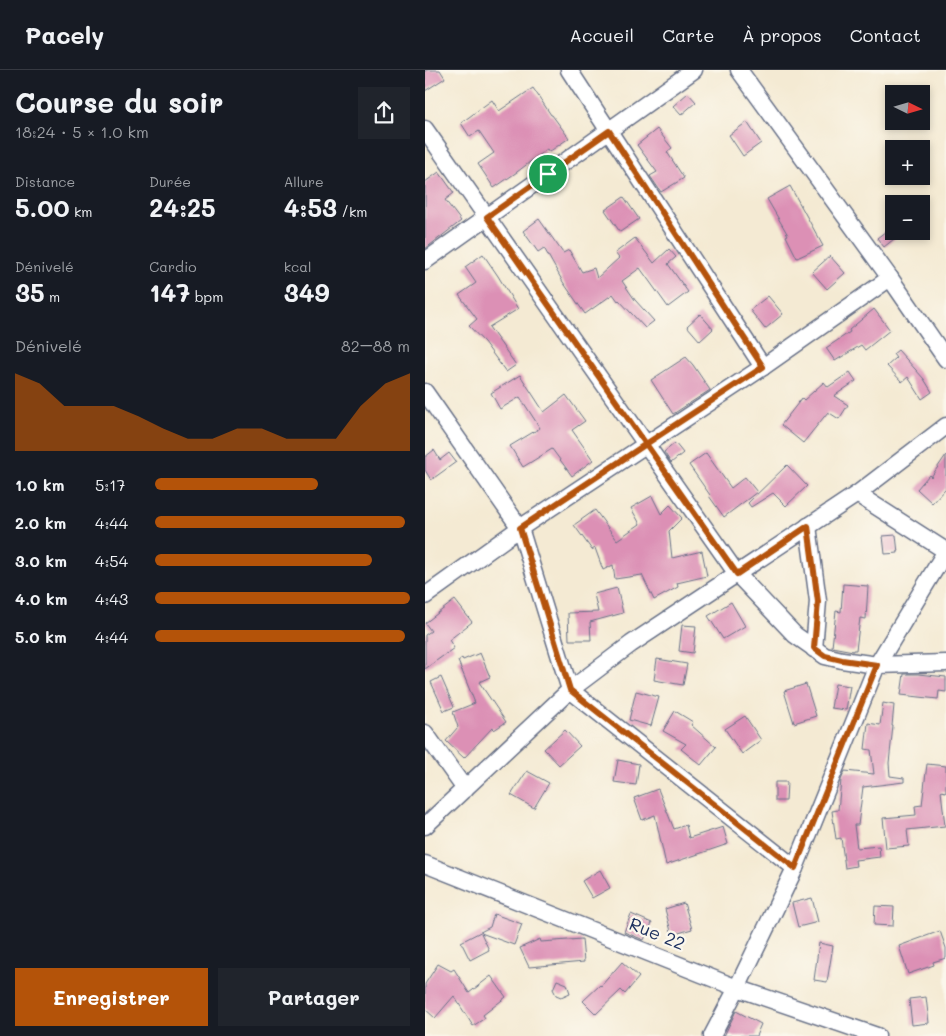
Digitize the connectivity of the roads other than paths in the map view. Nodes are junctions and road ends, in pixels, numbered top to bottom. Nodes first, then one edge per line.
1 (569, 70) edge
2 (694, 70) edge
3 (739, 70) edge
4 (425, 129) edge
5 (609, 131) junction
6 (487, 217) junction
7 (425, 261) edge
8 (890, 278) junction
9 (946, 359) edge
10 (763, 367) junction
11 (425, 392) edge
12 (946, 426) edge
13 (646, 444) junction
14 (857, 494) junction
15 (808, 526) junction
16 (520, 528) junction
17 (946, 551) edge
18 (737, 574) junction
19 (425, 596) edge
20 (814, 648) junction
21 (946, 663) edge
22 (877, 665) junction
23 (570, 690) junction
24 (425, 733) edge
25 (465, 789) junction
26 (425, 826) edge
27 (425, 864) edge
28 (795, 868) junction
29 (737, 988) junction
30 (711, 1036) edge
31 (877, 1036) edge

1 - 5 street
2 - 5 street
3 - 8 street
4 - 6 street
5 - 6 street
5 - 10 street
6 - 7 street
6 - 13 street
8 - 9 street
8 - 10 street
10 - 13 street
11 - 16 street
12 - 14 street
13 - 16 street
13 - 18 street
14 - 15 street
14 - 17 street
15 - 18 street
15 - 20 street
16 - 19 street
16 - 23 street
17 - 22 street
18 - 20 street
18 - 23 street
20 - 22 street
21 - 22 street
22 - 28 street
23 - 25 street
23 - 28 street
24 - 25 street
25 - 26 street
27 - 29 street, Rue 22
28 - 29 street
29 - 30 street
29 - 31 street, Rue 22

